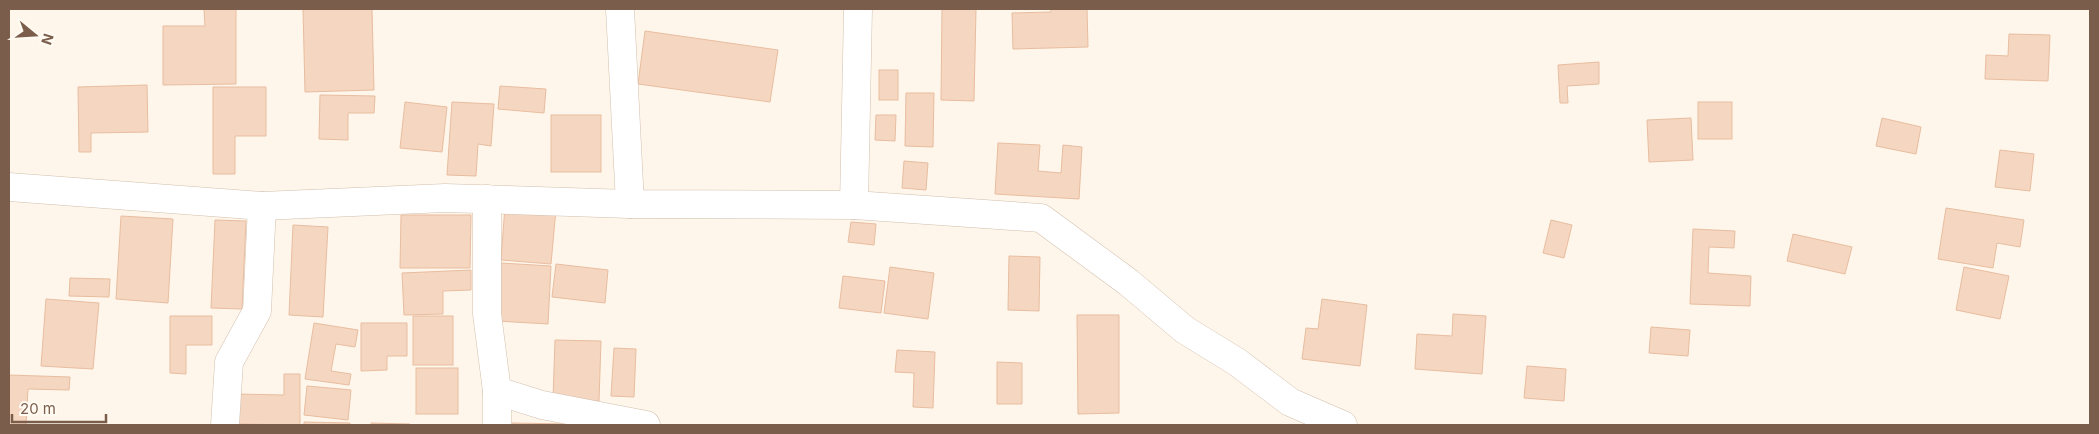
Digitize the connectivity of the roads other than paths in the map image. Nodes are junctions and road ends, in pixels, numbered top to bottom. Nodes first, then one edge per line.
1 (620, 9) edge
2 (858, 9) edge
3 (9, 187) edge
4 (487, 199) junction
5 (630, 204) junction
6 (854, 205) junction
7 (262, 206) junction
8 (497, 391) junction
9 (225, 425) edge
10 (497, 425) edge
11 (646, 425) edge
12 (1343, 425) edge

1 - 5 street
2 - 6 street
3 - 7 street
4 - 5 street
4 - 7 street
4 - 8 street
5 - 6 street
6 - 12 street
7 - 9 street
8 - 10 street
8 - 11 street

